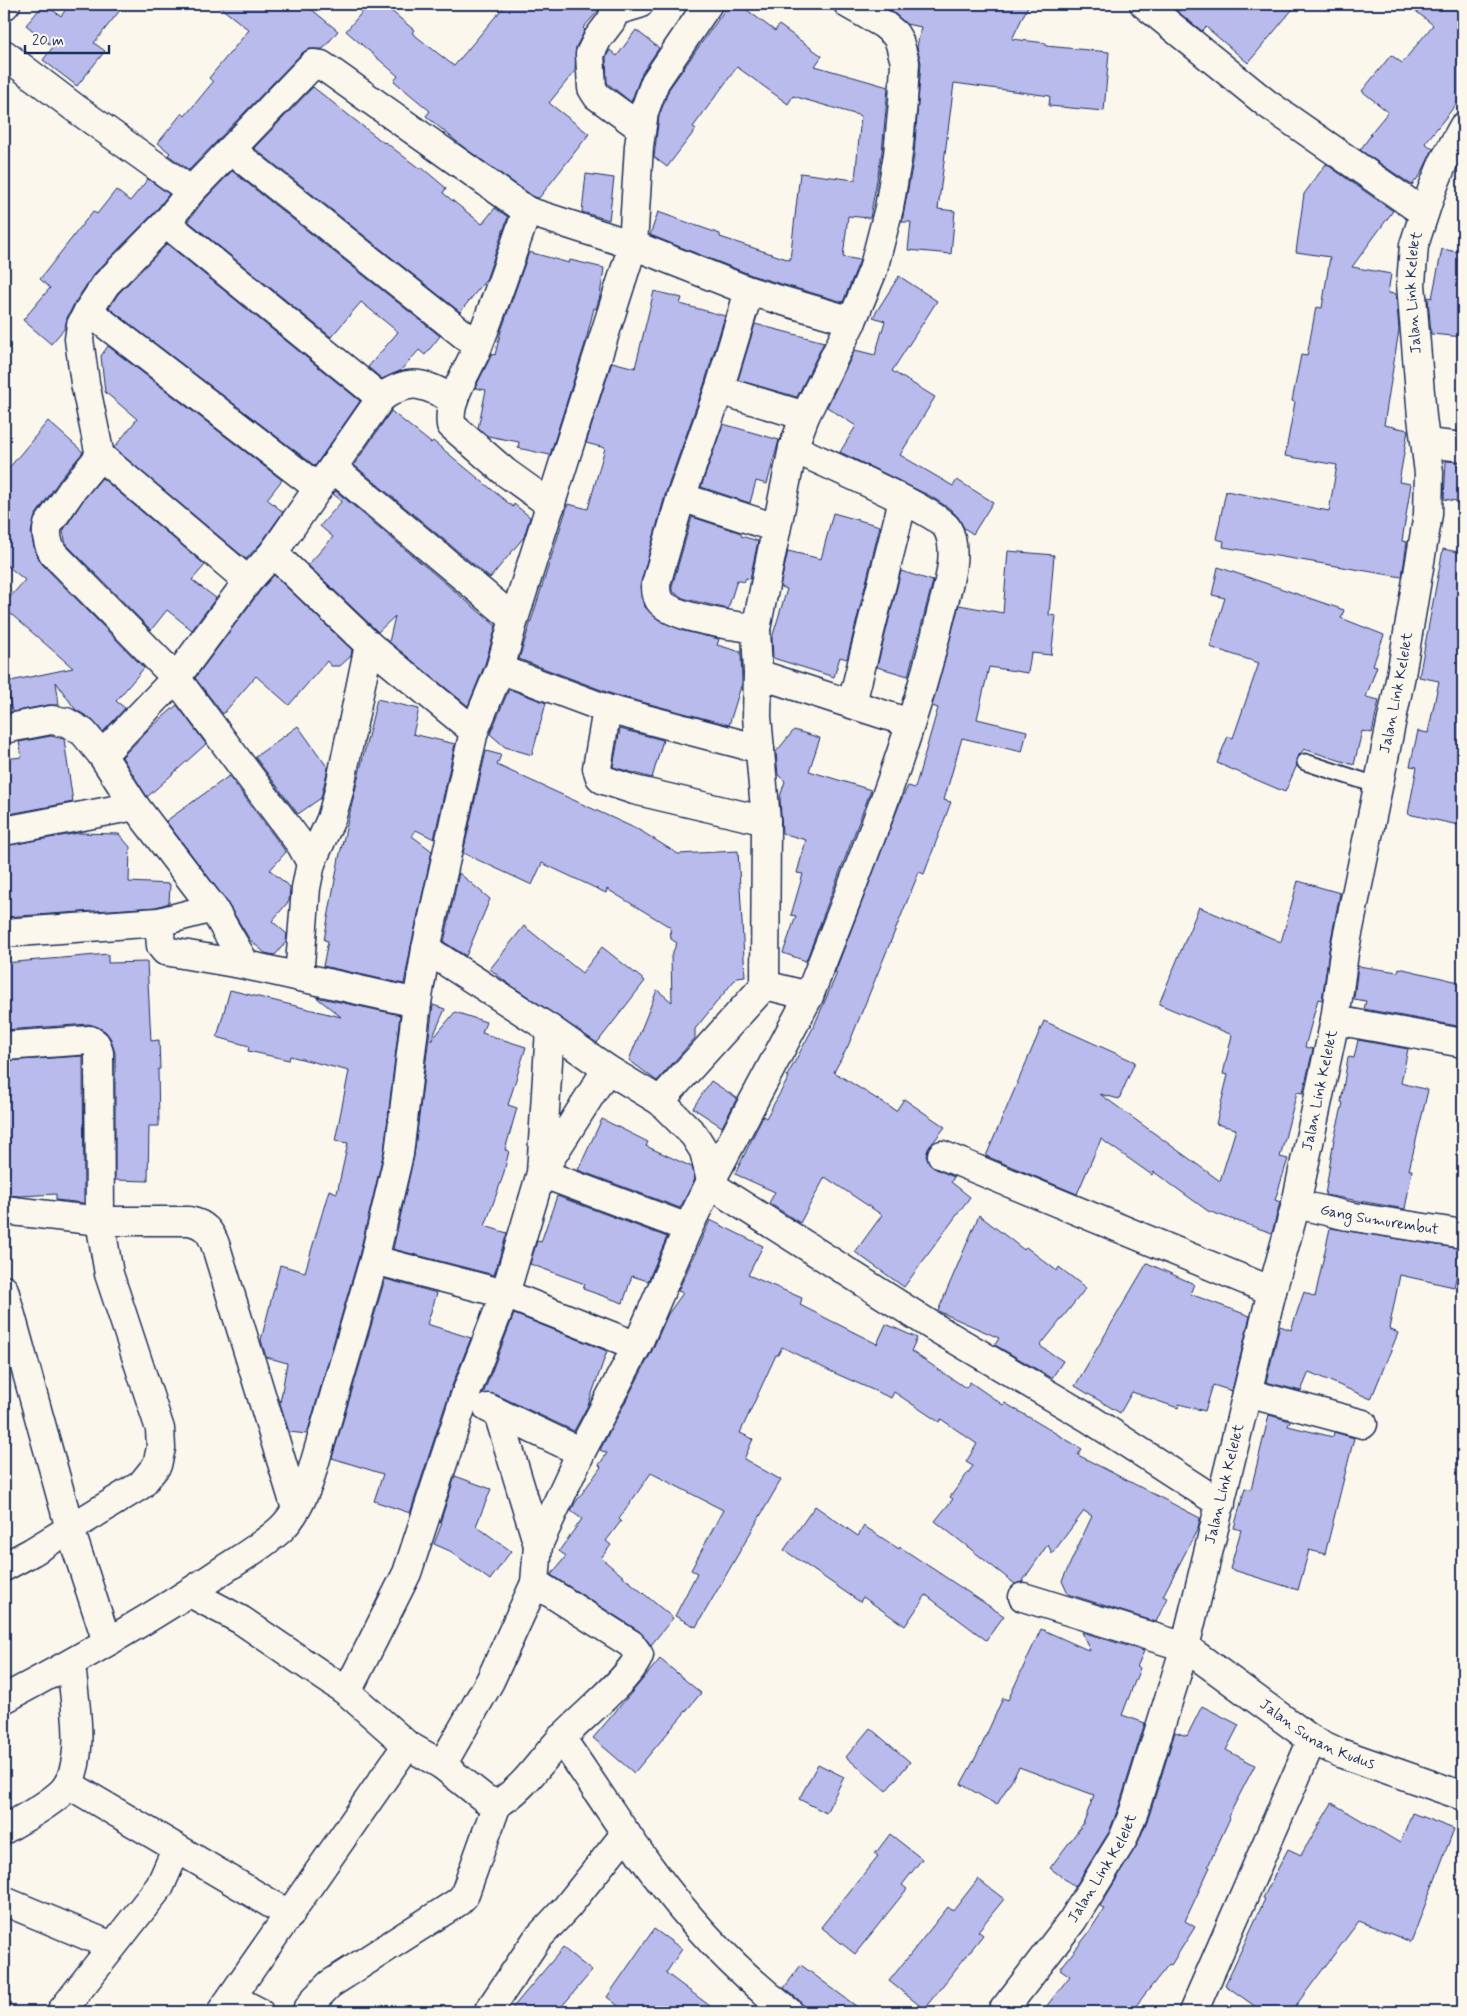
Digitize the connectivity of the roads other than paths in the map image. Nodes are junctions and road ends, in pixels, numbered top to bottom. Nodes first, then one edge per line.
1 (708, 4) edge
2 (848, 4) edge
3 (1144, 4) edge
4 (623, 6) edge
5 (4, 54) edge
6 (1463, 127) edge
7 (641, 128) junction
8 (231, 150) junction
9 (191, 191) junction
10 (527, 211) junction
11 (1424, 213) junction
12 (166, 223) junction
13 (634, 245) junction
14 (749, 291) junction
15 (88, 311) junction
16 (852, 321) junction
17 (478, 346) junction
18 (719, 390) junction
19 (381, 398) junction
20 (454, 400) junction
21 (805, 416) junction
22 (1426, 444) junction
23 (1463, 447) edge
24 (793, 448) junction
25 (100, 456) junction
26 (325, 478) junction
27 (680, 497) junction
28 (903, 500) junction
29 (551, 505) junction
30 (776, 528) junction
31 (273, 553) junction
32 (248, 581) junction
33 (514, 619) junction
34 (756, 629) junction
35 (369, 645) junction
36 (500, 669) junction
37 (758, 674) junction
38 (176, 678) junction
39 (852, 703) junction
40 (607, 709) junction
41 (910, 723) junction
42 (4, 729) edge
43 (474, 731) junction
44 (760, 749) junction
45 (102, 755) junction
46 (1305, 762) dead end
47 (1379, 786) junction
48 (136, 806) junction
49 (766, 822) junction
50 (4, 831) edge
51 (310, 863) junction
52 (213, 908) junction
53 (159, 922) junction
54 (4, 933) edge
55 (426, 948) junction
56 (246, 965) junction
57 (299, 977) junction
58 (765, 985) junction
59 (809, 996) junction
60 (417, 1002) junction
61 (1335, 1020) junction
62 (550, 1029) junction
63 (1463, 1043) edge
64 (4, 1046) edge
65 (607, 1070) junction
66 (660, 1101) junction
67 (942, 1155) dead end
68 (541, 1173) junction
69 (711, 1181) junction
70 (1296, 1204) junction
71 (4, 1210) edge
72 (100, 1221) junction
73 (688, 1228) junction
74 (1463, 1234) edge
75 (374, 1260) junction
76 (4, 1290) edge
77 (1272, 1291) junction
78 (505, 1294) junction
79 (637, 1346) junction
80 (1247, 1394) junction
81 (465, 1396) junction
82 (498, 1413) junction
83 (1363, 1424) dead end
84 (581, 1452) junction
85 (1221, 1504) junction
86 (296, 1509) junction
87 (70, 1529) junction
88 (538, 1546) junction
89 (4, 1567) edge
90 (535, 1583) junction
91 (190, 1593) junction
92 (1023, 1597) dead end
93 (107, 1642) junction
94 (1185, 1647) junction
95 (71, 1664) junction
96 (347, 1692) junction
97 (4, 1699) edge
98 (561, 1738) junction
99 (1312, 1740) junction
100 (407, 1745) junction
101 (442, 1765) junction
102 (68, 1784) junction
103 (1463, 1796) edge
104 (497, 1804) junction
105 (4, 1830) edge
106 (626, 1833) junction
107 (176, 1850) junction
108 (4, 1901) edge
109 (290, 1915) junction
110 (112, 1946) junction
111 (227, 2005) edge
112 (61, 2012) edge
113 (259, 2012) edge
114 (306, 2012) edge
115 (488, 2012) edge
116 (789, 2012) edge
117 (1002, 2012) edge
118 (1193, 2012) edge

1 - 7 street
2 - 16 street
3 - 11 street
4 - 7 street
5 - 9 street
6 - 11 street, Jalan Link Kelelet
7 - 13 street
8 - 9 street
8 - 10 street
8 - 17 street
9 - 12 street
10 - 13 street
10 - 17 street
11 - 22 street, Jalan Link Kelelet
12 - 15 street
12 - 19 street
13 - 14 street
13 - 29 street
14 - 16 street
14 - 18 street
15 - 25 street
15 - 26 street
16 - 21 street
17 - 20 street
18 - 21 street
18 - 27 street
19 - 20 street
19 - 26 street
20 - 29 street
21 - 24 street
22 - 23 street
22 - 47 street, Jalan Link Kelelet
24 - 28 street
24 - 30 street
25 - 32 street
25 - 38 street
26 - 31 street
26 - 33 street
27 - 30 street
27 - 34 street
28 - 39 street
28 - 41 street
29 - 33 street
30 - 34 street
31 - 32 street
31 - 35 street
32 - 38 street
33 - 36 street
34 - 37 street
35 - 43 street
35 - 51 street
36 - 40 street
36 - 43 street
37 - 39 street
37 - 44 street
38 - 45 street
38 - 51 street
39 - 41 street
40 - 44 street
40 - 49 street
41 - 59 street
42 - 45 street
43 - 55 street
44 - 49 street
45 - 48 street
46 - 47 lane
47 - 61 street, Jalan Link Kelelet
48 - 50 street
48 - 52 street
49 - 58 street
51 - 57 street
52 - 53 street
52 - 56 street
53 - 54 street
53 - 56 street
55 - 60 street
55 - 62 street
56 - 57 street
57 - 60 street
58 - 59 street
58 - 66 street
59 - 69 street
60 - 75 street
61 - 63 street
61 - 70 street, Jalan Link Kelelet
62 - 65 street
62 - 68 street
64 - 72 street
65 - 66 street
65 - 68 street
66 - 69 street
67 - 77 street
68 - 73 street
68 - 78 street
69 - 73 street
69 - 85 street
70 - 74 street, Gang Sumurembut
70 - 77 street, Jalan Link Kelelet
71 - 72 street
72 - 86 street
72 - 87 street
73 - 79 street
75 - 78 street
75 - 86 street
76 - 87 street
77 - 80 street, Jalan Link Kelelet
78 - 79 street
78 - 81 street
79 - 84 street
80 - 83 street
80 - 85 street, Jalan Link Kelelet
81 - 82 street
81 - 96 street
82 - 84 street
82 - 88 street
84 - 88 street
85 - 94 street, Jalan Link Kelelet
86 - 91 street
87 - 89 street
87 - 93 street
88 - 90 street
90 - 98 street
90 - 101 street
91 - 93 street
91 - 96 street
92 - 94 street, Jalan Sunan Kudus
93 - 95 street
94 - 99 street, Jalan Sunan Kudus
94 - 117 street, Jalan Link Kelelet
95 - 97 street
95 - 102 street
96 - 100 street
98 - 104 street
98 - 106 street
99 - 103 street, Jalan Sunan Kudus
99 - 118 street
100 - 101 street
100 - 109 street
101 - 104 street
102 - 105 street
102 - 107 street
104 - 114 street
106 - 115 street
106 - 116 street
107 - 109 street
107 - 110 street
108 - 110 street
109 - 111 street
110 - 112 street
111 - 113 street

